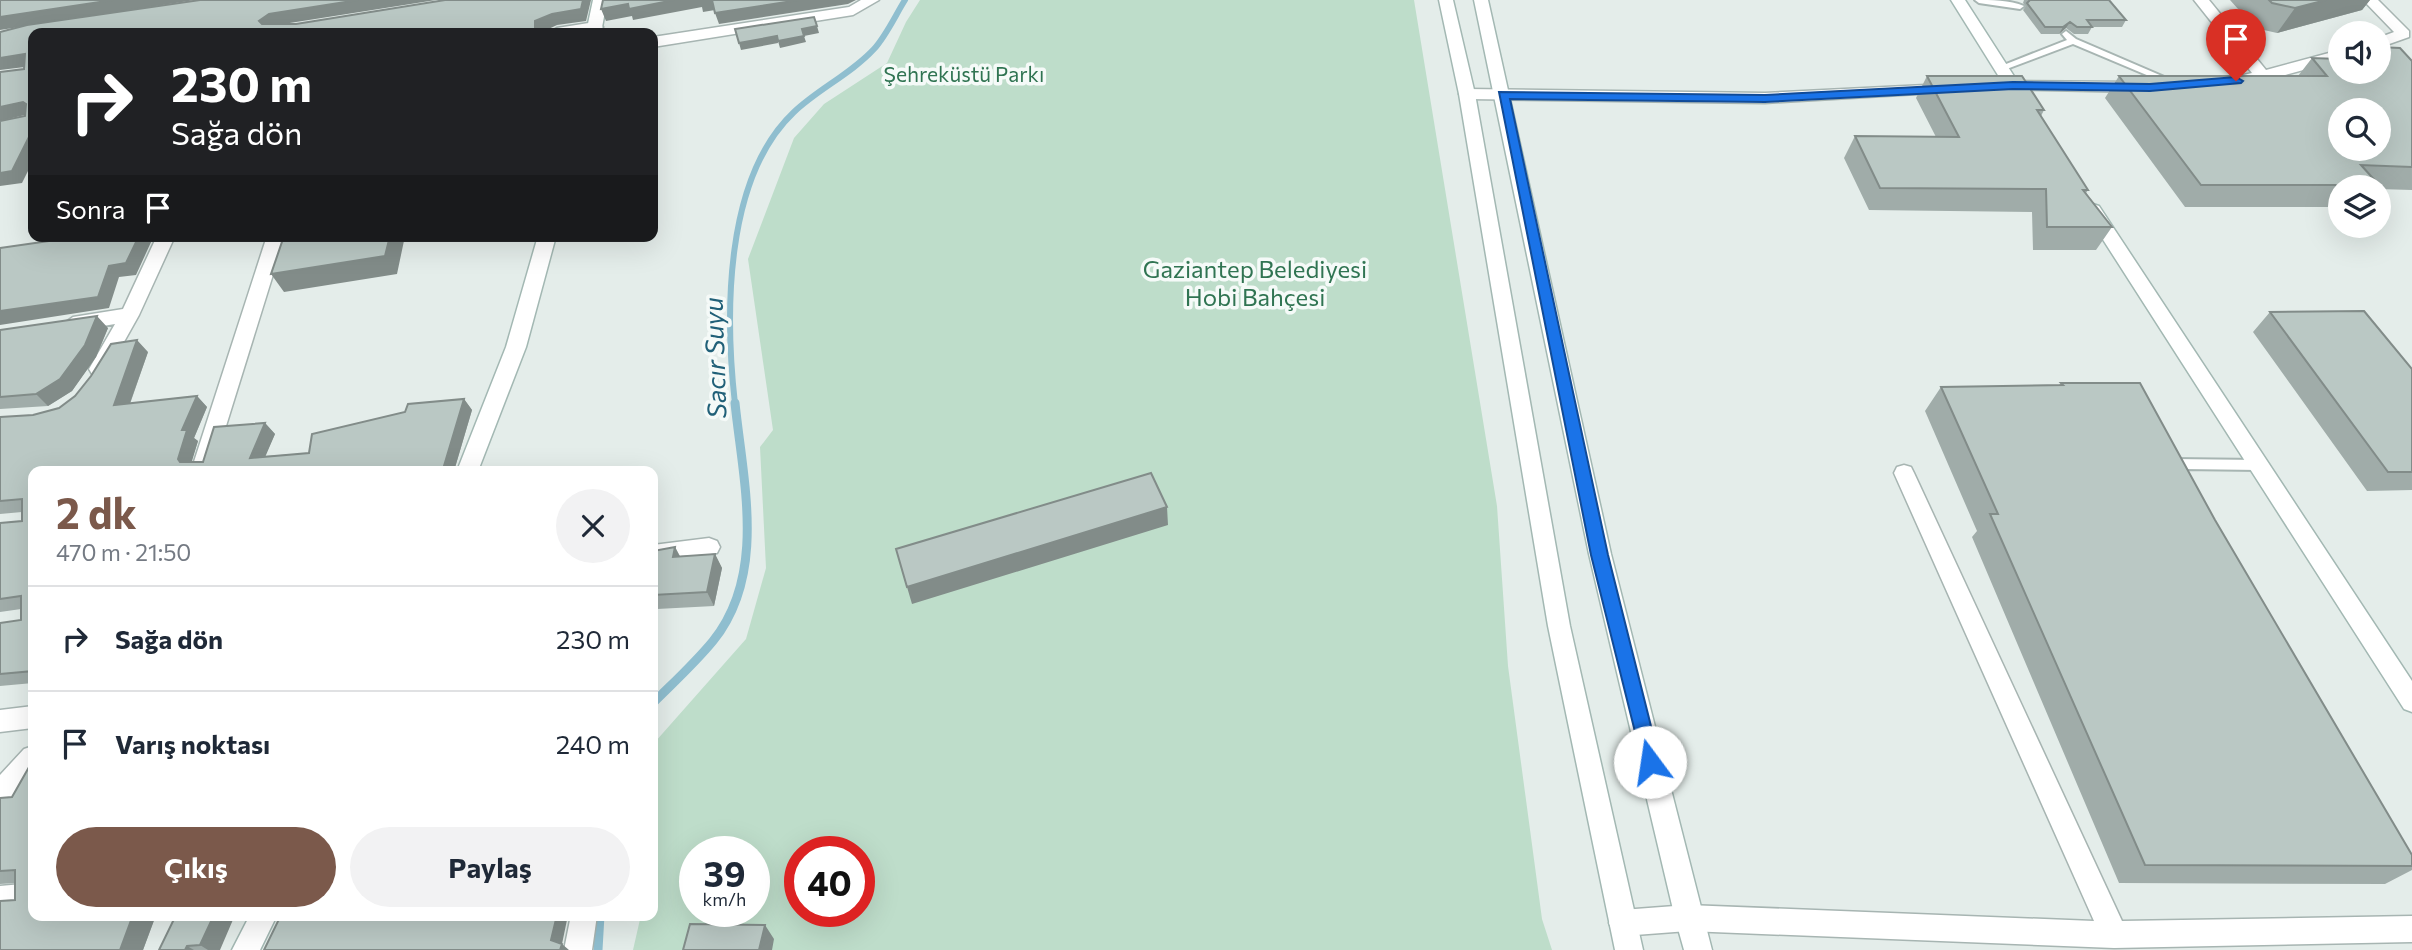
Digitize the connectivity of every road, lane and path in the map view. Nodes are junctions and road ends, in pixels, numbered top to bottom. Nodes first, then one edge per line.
1 (872, 0) edge
2 (1446, 0) edge
3 (1481, 0) edge
4 (1958, 0) edge
5 (1979, 0) edge
6 (2201, 0) edge
7 (2370, 0) edge
8 (603, 1) edge
9 (2020, 6) dead end
10 (595, 28) edge
11 (2409, 37) edge
12 (2391, 40) edge
13 (658, 41) edge
14 (2328, 58) edge
15 (2001, 68) junction
16 (2263, 76) junction
17 (2223, 83) edge
18 (2013, 86) junction
19 (2185, 86) joint
20 (1985, 87) edge
21 (1958, 88) edge
22 (1467, 94) junction
23 (1503, 95) junction
24 (2035, 120) edge
25 (2080, 189) edge
26 (163, 242) edge
27 (273, 242) edge
28 (545, 242) edge
29 (130, 315) junction
30 (52, 327) edge
31 (86, 392) edge
32 (2259, 465) junction
33 (203, 466) edge
34 (469, 466) edge
35 (1904, 473) dead end
36 (2187, 488) edge
37 (709, 547) dead end
38 (658, 553) edge
39 (2412, 701) edge
40 (28, 718) edge
41 (0, 721) edge
42 (28, 762) edge
43 (0, 793) edge
44 (28, 896) edge
45 (0, 898) edge
46 (1688, 918) junction
47 (261, 921) edge
48 (583, 921) edge
49 (1622, 923) junction
50 (2412, 929) edge
51 (2114, 935) junction
52 (246, 950) edge
53 (579, 950) edge
54 (1629, 950) edge
55 (1698, 950) edge

1 - 13 street
2 - 22 street
3 - 23 street
4 - 15 street
5 - 9 lane
6 - 16 street
7 - 11 street
8 - 10 street
11 - 12 street
14 - 16 street
15 - 18 street
15 - 19 lane
16 - 17 street
18 - 19 street
18 - 20 street
18 - 24 street
21 - 23 street
22 - 23 street
22 - 49 street
23 - 46 street
25 - 32 street
26 - 29 street
27 - 33 street
28 - 34 street
29 - 30 street
29 - 31 street
32 - 36 lane
32 - 39 street
35 - 51 street
37 - 38 street
40 - 41 street
42 - 43 street
44 - 45 street
46 - 49 street
46 - 51 street
46 - 55 street
47 - 52 street
48 - 53 street
49 - 54 street
50 - 51 street

